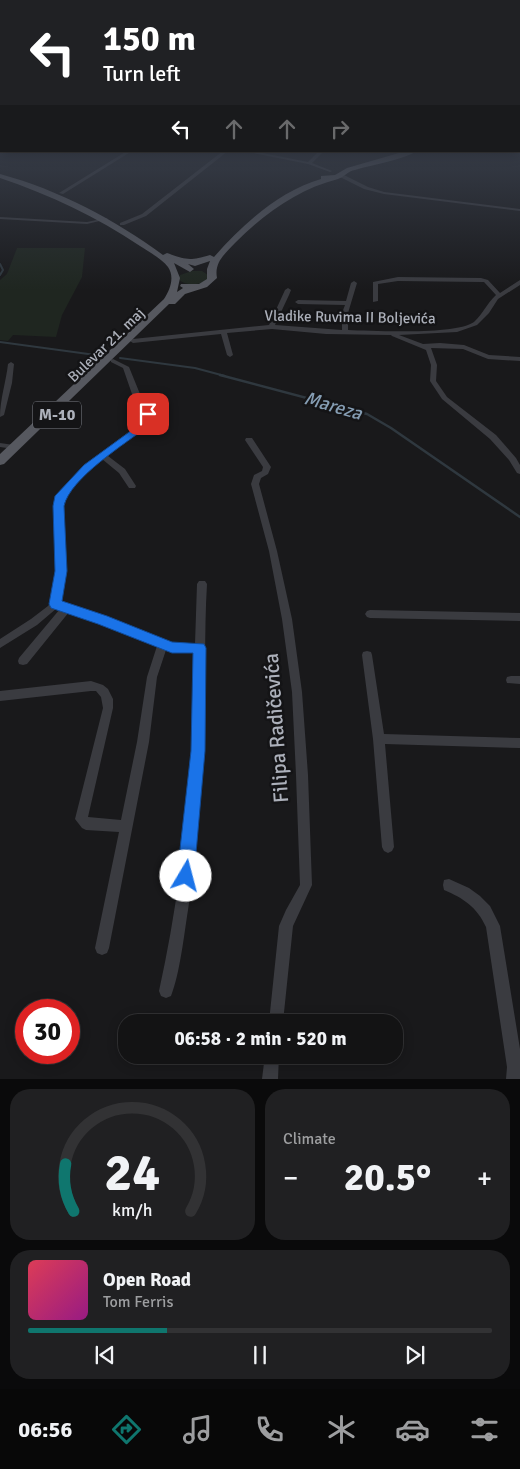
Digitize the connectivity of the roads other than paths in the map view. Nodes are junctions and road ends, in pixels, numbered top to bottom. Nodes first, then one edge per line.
1 (42, 189) edge
2 (49, 189) edge
3 (67, 189) edge
4 (177, 189) edge
5 (292, 189) edge
6 (300, 189) edge
7 (370, 189) edge
8 (61, 193) junction
9 (520, 210) edge
10 (0, 218) edge
11 (106, 219) junction
12 (122, 224) junction
13 (170, 258) junction
14 (210, 258) junction
15 (193, 269) junction
16 (211, 274) junction
17 (175, 279) junction
18 (520, 282) edge
19 (354, 283) dead end
20 (193, 287) junction
21 (288, 290) dead end
22 (499, 295) junction
23 (375, 301) dead end
24 (298, 302) dead end
25 (348, 303) junction
26 (272, 327) junction
27 (345, 332) junction
28 (224, 333) junction
29 (392, 333) junction
30 (414, 333) junction
31 (133, 341) junction
32 (409, 342) junction
33 (425, 346) junction
34 (230, 355) dead end
35 (520, 359) edge
36 (113, 362) junction
37 (11, 364) dead end
38 (0, 415) edge
39 (249, 440) dead end
40 (0, 445) edge
41 (14, 447) junction
42 (102, 455) junction
43 (0, 461) edge
44 (0, 470) edge
45 (520, 471) edge
46 (132, 486) dead end
47 (202, 584) dead end
48 (55, 604) junction
49 (67, 608) junction
50 (370, 614) dead end
51 (520, 617) edge
52 (0, 644) edge
53 (162, 644) junction
54 (199, 648) junction
55 (367, 655) dead end
56 (23, 661) dead end
57 (0, 696) edge
58 (379, 739) junction
59 (520, 743) edge
60 (127, 826) junction
61 (388, 847) dead end
62 (449, 885) dead end
63 (102, 948) dead end
64 (166, 991) dead end
65 (277, 1014) edge
66 (271, 1064) edge
67 (517, 1067) edge
68 (270, 1079) edge

1 - 11 main road
2 - 8 main road
3 - 8 street
4 - 12 street
5 - 14 main road
6 - 16 main road, M-10
7 - 9 street
8 - 12 main road
10 - 11 street
11 - 17 main road
12 - 13 main road
13 - 14 main road
13 - 15 main road
14 - 15 main road
15 - 16 main road
15 - 17 main road
16 - 20 main road, M-10
17 - 20 main road
17 - 41 main road, Bulevar 21. maj / M-10
18 - 22 street, Vladike Ruvima II Boljevića
19 - 25 street
20 - 31 main road, Bulevar 21. maj / M-10
21 - 26 street
22 - 23 street
22 - 30 street, Vladike Ruvima II Boljevića
24 - 25 street
25 - 27 street
26 - 27 street, Vladike Ruvima II Boljevića
26 - 28 street, Vladike Ruvima II Boljevića
27 - 29 street, Vladike Ruvima II Boljevića
28 - 31 street, Vladike Ruvima II Boljevića
28 - 34 street
29 - 30 street, Vladike Ruvima II Boljevića
29 - 32 street
30 - 32 street
31 - 36 main road, Bulevar 21. maj / M-10
32 - 33 street
33 - 35 street
33 - 45 street
36 - 42 street
36 - 44 main road, Bulevar 21. maj / M-10
37 - 38 street
39 - 65 street, Filipa Radičevića
40 - 41 street
41 - 43 main road, Bulevar 21. maj / M-10
42 - 46 street
42 - 48 street
47 - 54 street
48 - 49 street
48 - 52 street
49 - 53 street
49 - 56 street
50 - 51 street
53 - 54 street
53 - 60 street
54 - 64 street
55 - 58 street
57 - 60 street
58 - 59 street
58 - 61 street
60 - 63 street
62 - 67 street
66 - 68 street

